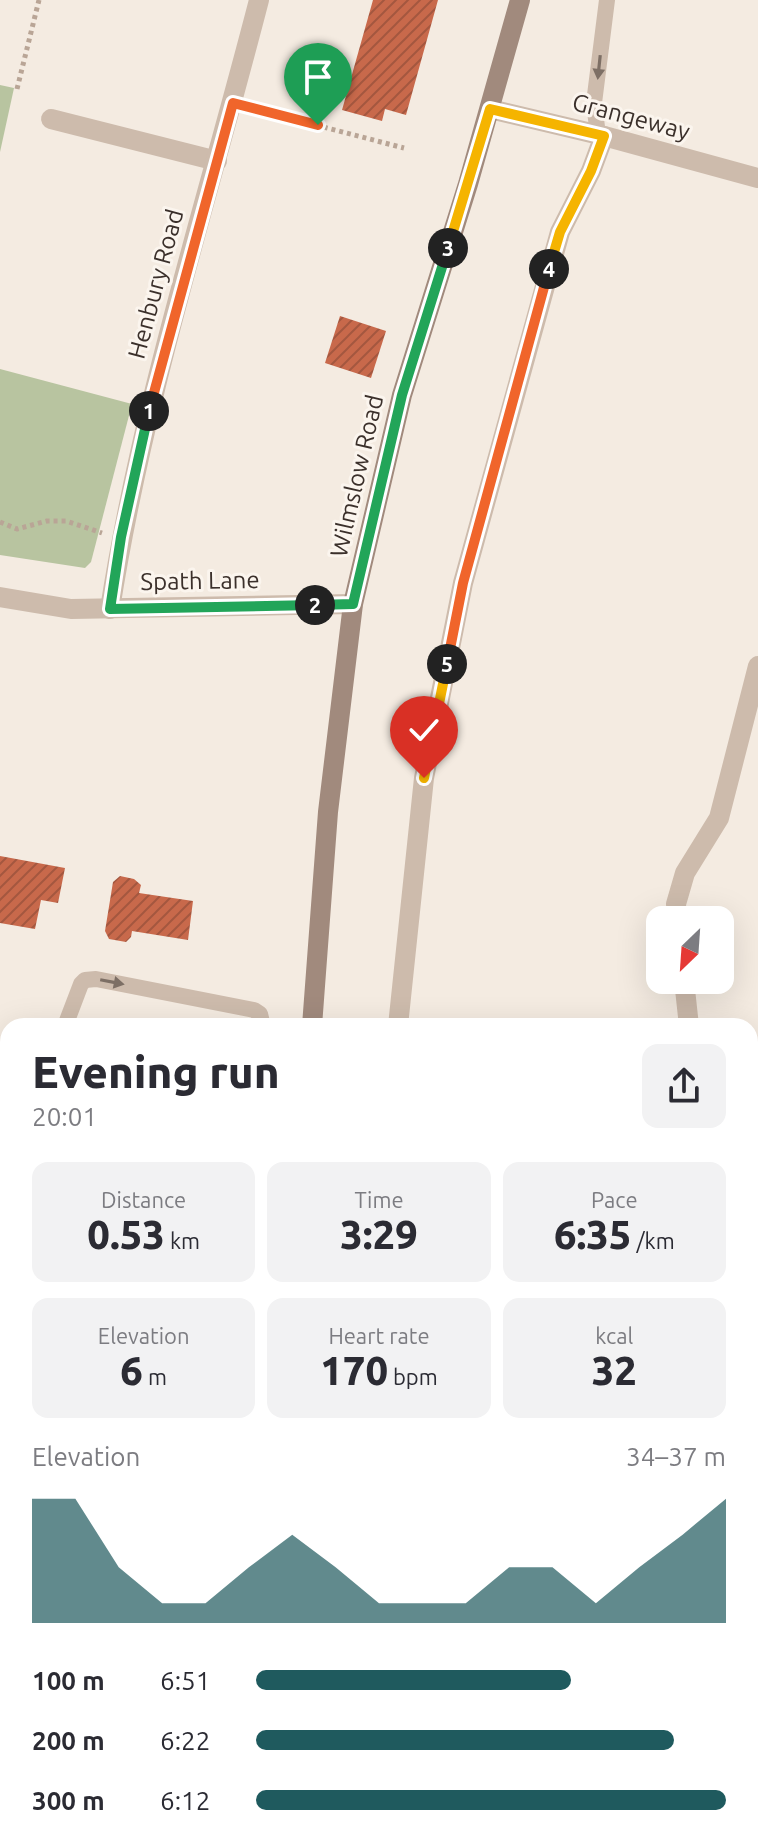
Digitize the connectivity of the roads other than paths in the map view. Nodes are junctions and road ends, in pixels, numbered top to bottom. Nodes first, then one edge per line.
1 (259, 0) edge
2 (520, 0) edge
3 (607, 0) edge
4 (490, 109) junction
5 (51, 119) dead end
6 (601, 135) junction
7 (217, 161) junction
8 (758, 178) edge
9 (0, 597) edge
10 (353, 604) junction
11 (110, 609) junction
12 (758, 666) edge
13 (676, 906) edge
14 (686, 994) edge
15 (68, 1018) edge
16 (261, 1018) edge
17 (313, 1018) edge
18 (399, 1018) edge
19 (688, 1018) edge

1 - 7 street, Henbury Road
2 - 4 main road, Wilmslow Road
3 -> 6 lane
4 - 6 street, Grangeway
4 - 10 main road, Wilmslow Road
5 - 7 street
6 - 8 street, Grangeway
6 - 18 street
7 - 11 street, Henbury Road
9 - 11 street, Spath Lane
10 - 11 street, Spath Lane
10 - 17 main road, Wilmslow Road
12 - 13 street
14 - 19 street
15 -> 16 lane

